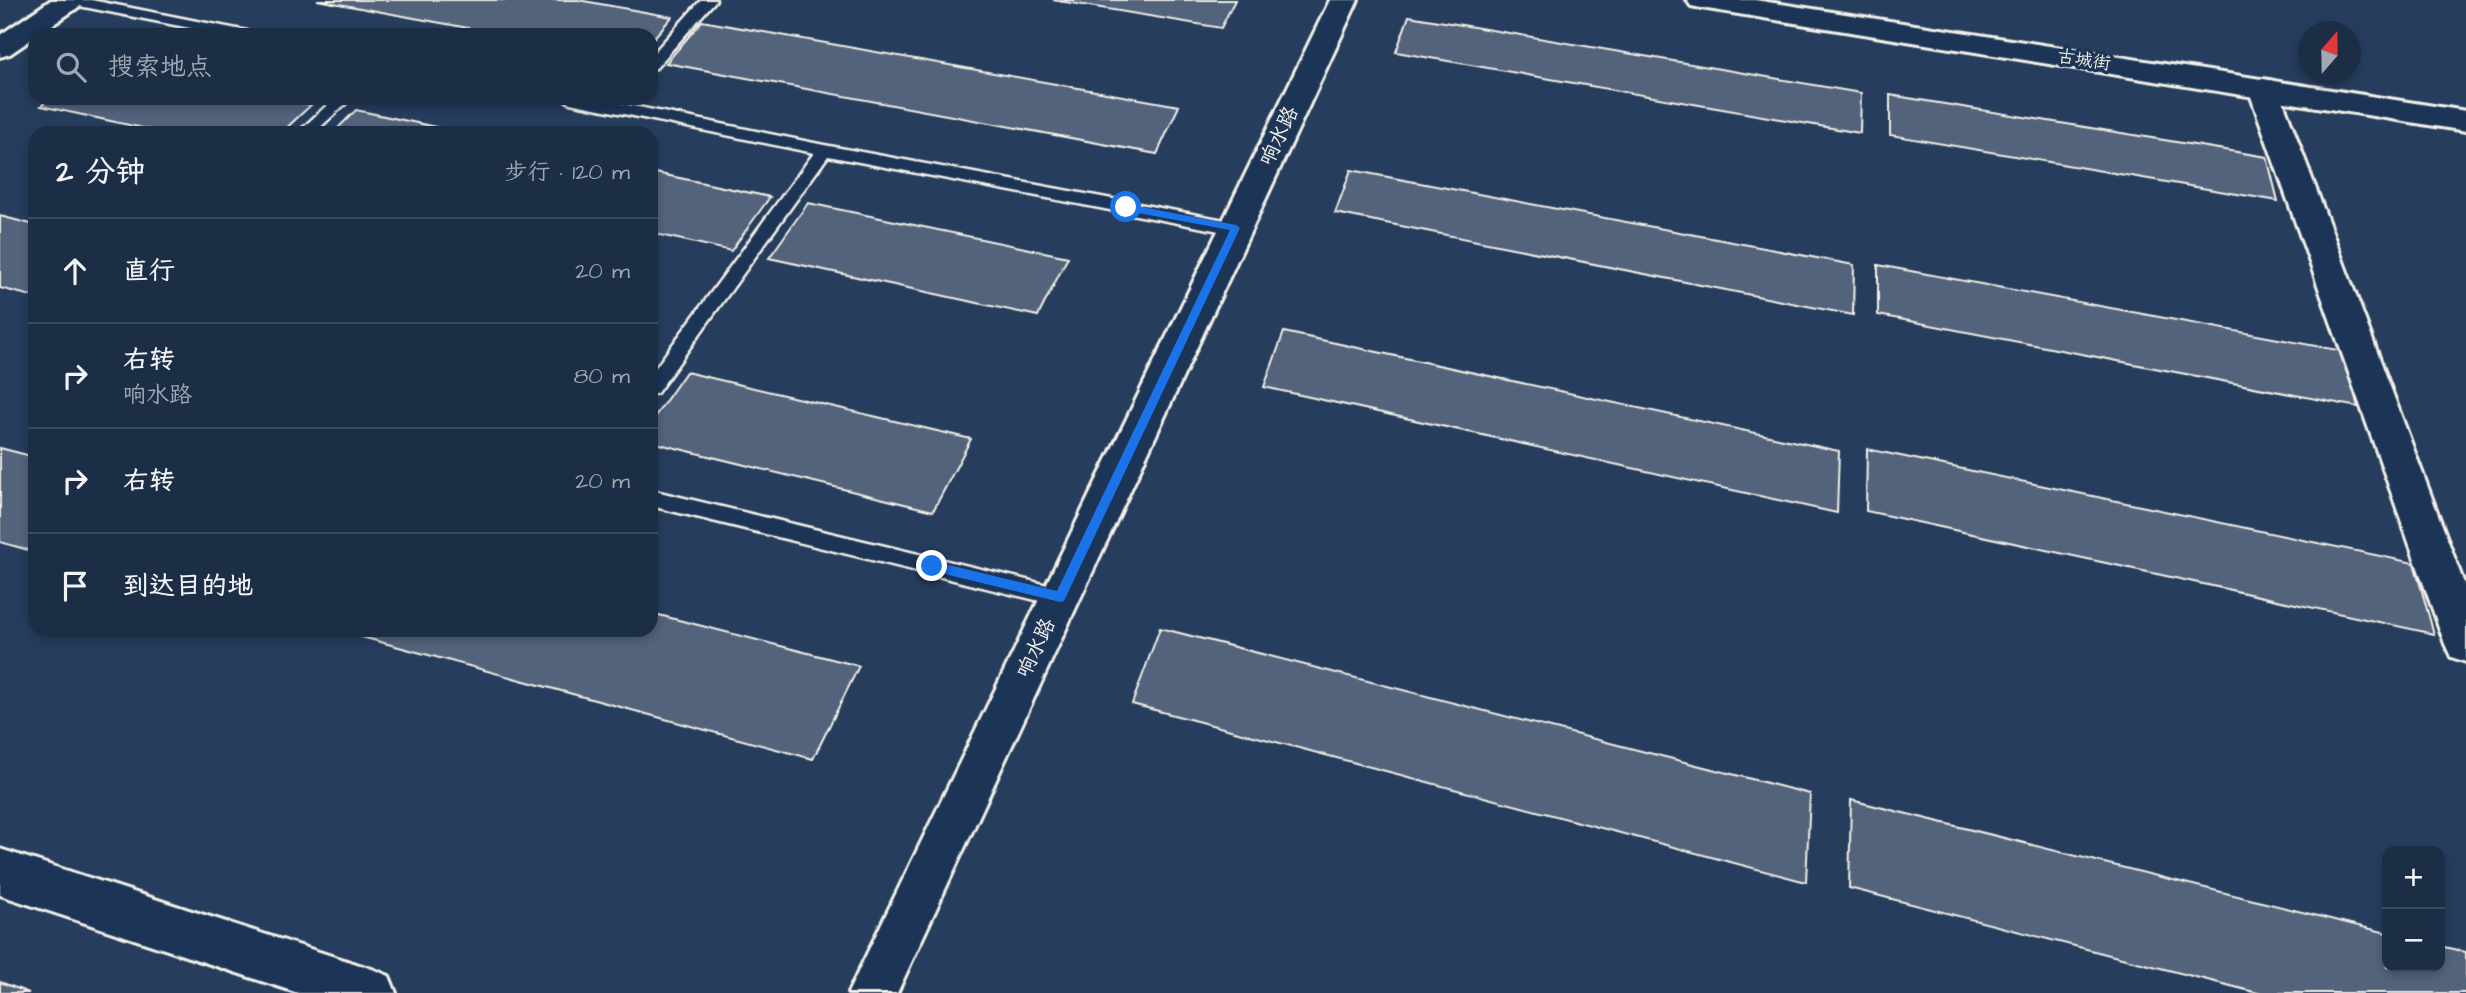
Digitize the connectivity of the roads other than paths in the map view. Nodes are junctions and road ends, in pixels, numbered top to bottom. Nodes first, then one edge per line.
1 (69, 0) edge
2 (709, 0) edge
3 (1344, 0) edge
4 (1701, 0) edge
5 (1743, 3) edge
6 (29, 28) edge
7 (211, 28) edge
8 (28, 29) edge
9 (0, 48) edge
10 (658, 57) edge
11 (2263, 88) junction
12 (336, 105) edge
13 (630, 105) edge
14 (2466, 121) edge
15 (313, 126) edge
16 (824, 150) junction
17 (1236, 228) junction
18 (658, 378) edge
19 (658, 500) edge
20 (1060, 597) junction
21 (2466, 644) edge
22 (0, 872) edge
23 (372, 993) edge
24 (872, 993) edge

1 - 6 street
1 - 7 lane
2 - 10 lane
3 - 17 street, 响水路
4 - 5 street, 古城街
5 - 11 street, 古城街
8 - 9 street
11 - 14 street, 古城街
11 - 21 street
12 - 15 lane
13 - 16 lane
16 - 17 lane
16 - 18 lane
17 - 20 street, 响水路
19 - 20 lane
20 - 24 street, 响水路
22 - 23 street

